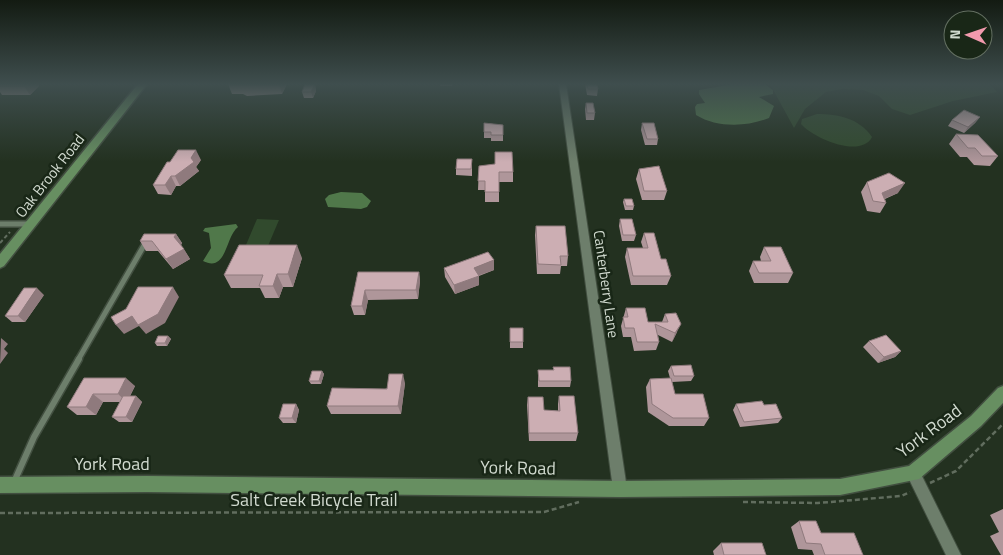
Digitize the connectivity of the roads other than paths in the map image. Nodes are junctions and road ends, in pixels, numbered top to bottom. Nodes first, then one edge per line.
1 (122, 110) edge
2 (566, 110) edge
3 (0, 224) edge
4 (32, 224) junction
5 (149, 236) edge
6 (0, 264) edge
7 (1003, 393) edge
8 (913, 473) junction
9 (6, 485) edge
10 (620, 489) junction
11 (954, 555) edge

1 - 4 main road, Oak Brook Road
2 - 10 street, Canterberry Lane
3 - 4 lane
4 - 6 main road, Oak Brook Road
5 - 9 lane
7 - 8 main road, York Road
8 - 10 main road, York Road
8 - 11 street
9 - 10 main road, York Road

